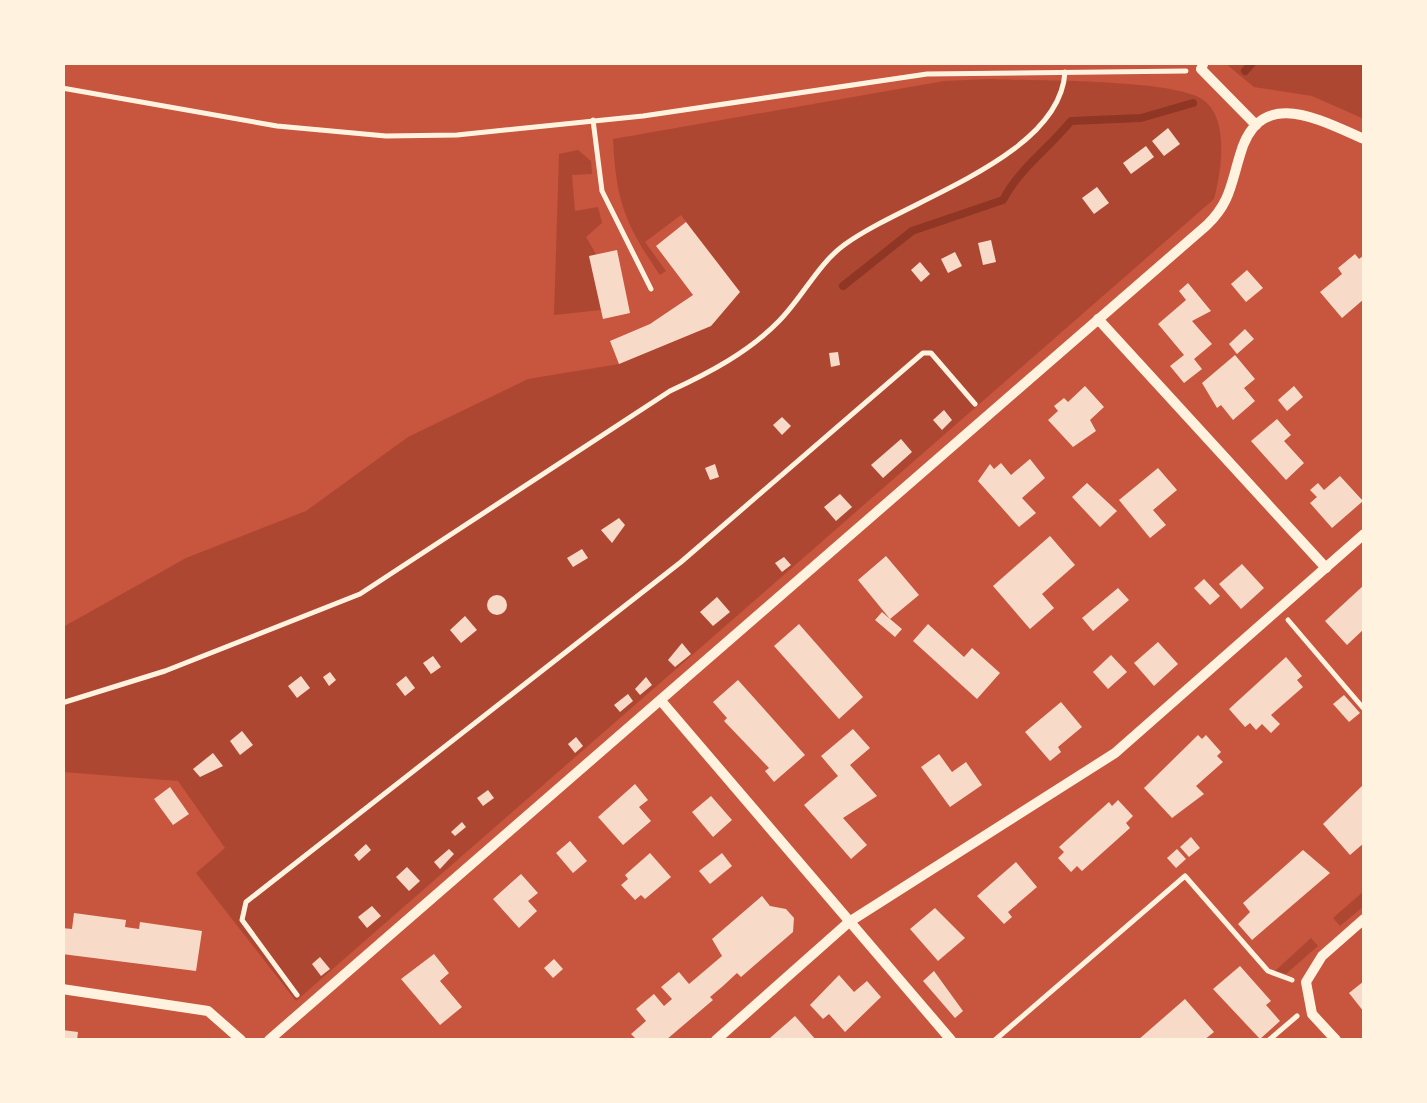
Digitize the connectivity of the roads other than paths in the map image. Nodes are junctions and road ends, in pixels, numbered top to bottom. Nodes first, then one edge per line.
1 (1202, 66) edge
2 (1256, 125) junction
3 (1364, 139) edge
4 (1098, 319) junction
5 (1364, 534) edge
6 (1326, 568) junction
7 (662, 702) junction
8 (1364, 919) edge
9 (849, 922) junction
10 (62, 989) edge
11 (241, 1040) edge
12 (270, 1040) edge
13 (716, 1040) edge
14 (951, 1040) edge
15 (1336, 1040) edge

1 - 2 street
2 - 3 street
2 - 4 street
4 - 6 street
4 - 7 street
5 - 6 street
6 - 9 street
7 - 9 street
7 - 12 street
8 - 15 street
9 - 13 street
9 - 14 street
10 - 11 street

